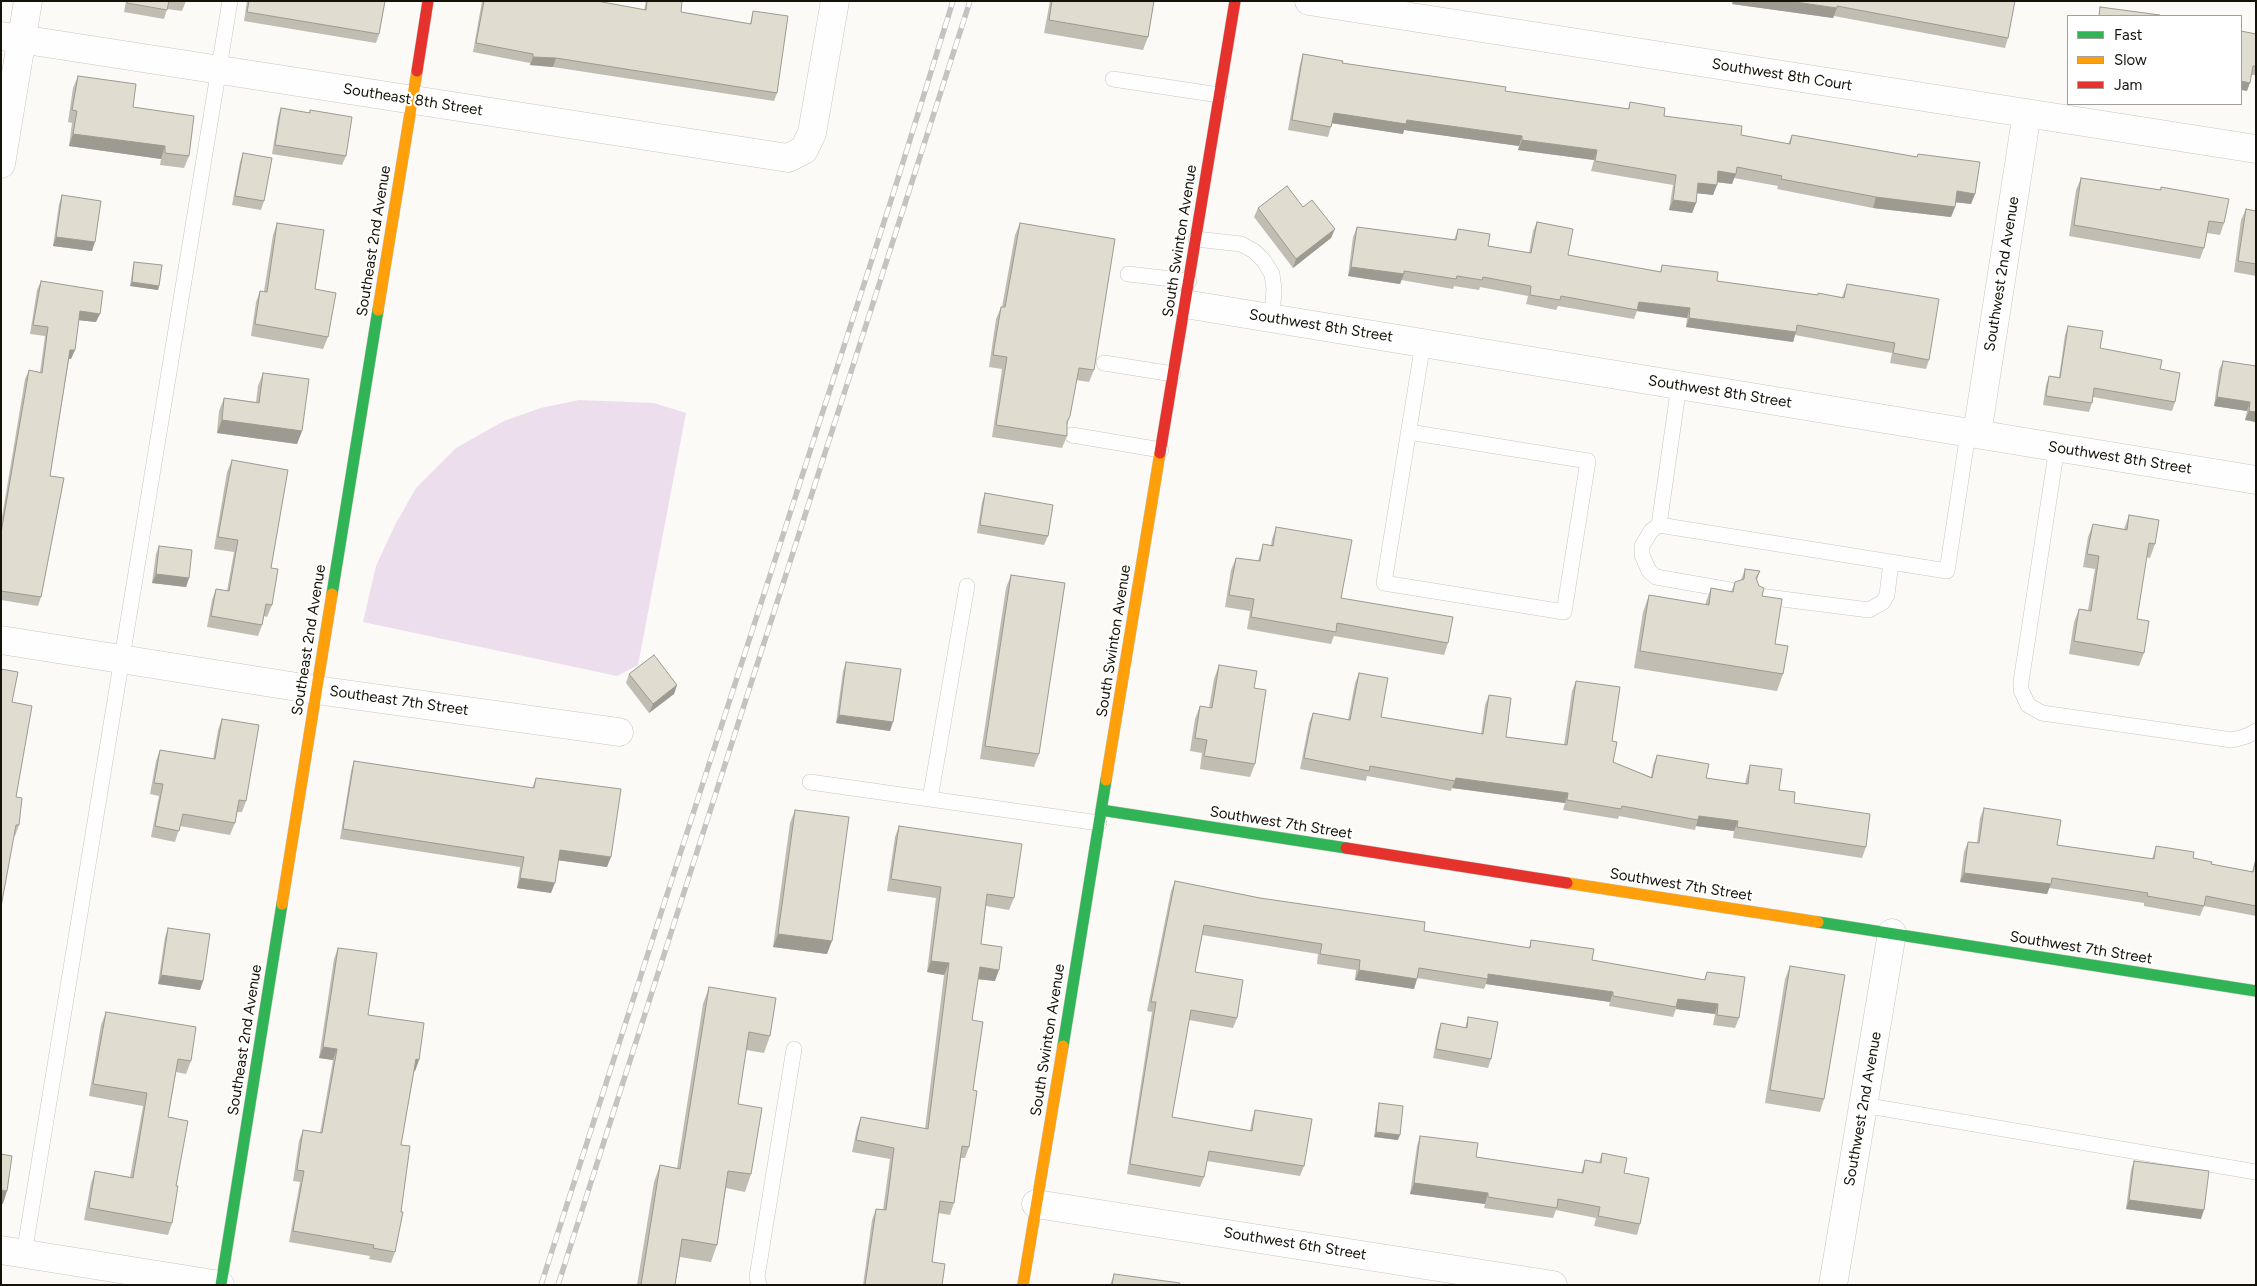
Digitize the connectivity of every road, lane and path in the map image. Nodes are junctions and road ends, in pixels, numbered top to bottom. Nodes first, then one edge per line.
1 (28, 1) edge
2 (230, 1) edge
3 (428, 1) edge
4 (835, 1) edge
5 (1235, 1) edge
6 (1309, 1) edge
7 (12, 38) edge
8 (219, 70) junction
9 (1113, 79) dead end
10 (1219, 95) junction
11 (412, 100) junction
12 (2027, 113) junction
13 (2256, 149) edge
14 (1, 164) edge
15 (1196, 239) junction
16 (1128, 274) dead end
17 (1187, 293) junction
18 (1267, 317) junction
19 (1423, 343) junction
20 (1104, 364) dead end
21 (1173, 374) junction
22 (1679, 385) junction
23 (1409, 432) junction
24 (1973, 433) junction
25 (1072, 435) dead end
26 (2057, 447) junction
27 (1161, 450) junction
28 (2256, 480) edge
29 (1658, 526) junction
30 (1891, 562) junction
31 (967, 586) dead end
32 (1730, 590) edge
33 (1759, 596) edge
34 (1, 640) edge
35 (122, 659) junction
36 (316, 690) junction
37 (2256, 731) edge
38 (619, 732) dead end
39 (810, 782) dead end
40 (930, 799) junction
41 (1100, 816) junction
42 (1892, 933) junction
43 (2256, 991) edge
44 (794, 1049) dead end
45 (1863, 1105) junction
46 (2256, 1172) edge
47 (1036, 1204) junction
48 (13, 1252) edge
49 (221, 1285) edge
50 (759, 1285) edge
51 (1023, 1285) edge
52 (1553, 1285) edge
53 (1833, 1285) edge

1 - 7 street
2 - 8 lane
3 - 11 street, Southeast 2nd Avenue
4 - 11 street, Southeast 8th Street
5 - 10 street, South Swinton Avenue
6 - 12 street, Southwest 8th Court
7 - 8 street, Southeast 8th Street
7 - 14 street
8 - 11 street, Southeast 8th Street
8 - 35 lane
9 - 10 lane
10 - 15 street, South Swinton Avenue
11 - 36 street, Southeast 2nd Avenue
12 - 13 street, Southwest 8th Court
12 - 24 street, Southwest 2nd Avenue
15 - 17 street, South Swinton Avenue
15 - 18 lane
16 - 17 lane
17 - 18 street, Southwest 8th Street
17 - 21 street, South Swinton Avenue
18 - 19 street, Southwest 8th Street
19 - 22 street, Southwest 8th Street
19 - 23 lane
20 - 21 lane
21 - 27 street, South Swinton Avenue
22 - 24 street, Southwest 8th Street
22 - 29 lane
23 - 23 lane
24 - 26 street, Southwest 8th Street
24 - 30 lane
25 - 27 lane
26 - 28 street, Southwest 8th Street
26 - 37 lane
27 - 41 street, South Swinton Avenue
29 - 30 lane
29 - 32 lane
30 - 33 lane
31 - 40 lane
34 - 35 street, Southeast 7th Street
35 - 36 street, Southeast 7th Street
35 - 48 lane
36 - 38 street, Southeast 7th Street
36 - 49 street, Southeast 2nd Avenue
39 - 40 lane
40 - 41 lane
41 - 42 street, Southwest 7th Street
41 - 47 street, South Swinton Avenue
42 - 43 street, Southwest 7th Street
42 - 45 street, Southwest 2nd Avenue
44 - 50 lane
45 - 46 lane
45 - 53 street, Southwest 2nd Avenue
47 - 51 street, South Swinton Avenue
47 - 52 street, Southwest 6th Street
48 - 49 street

